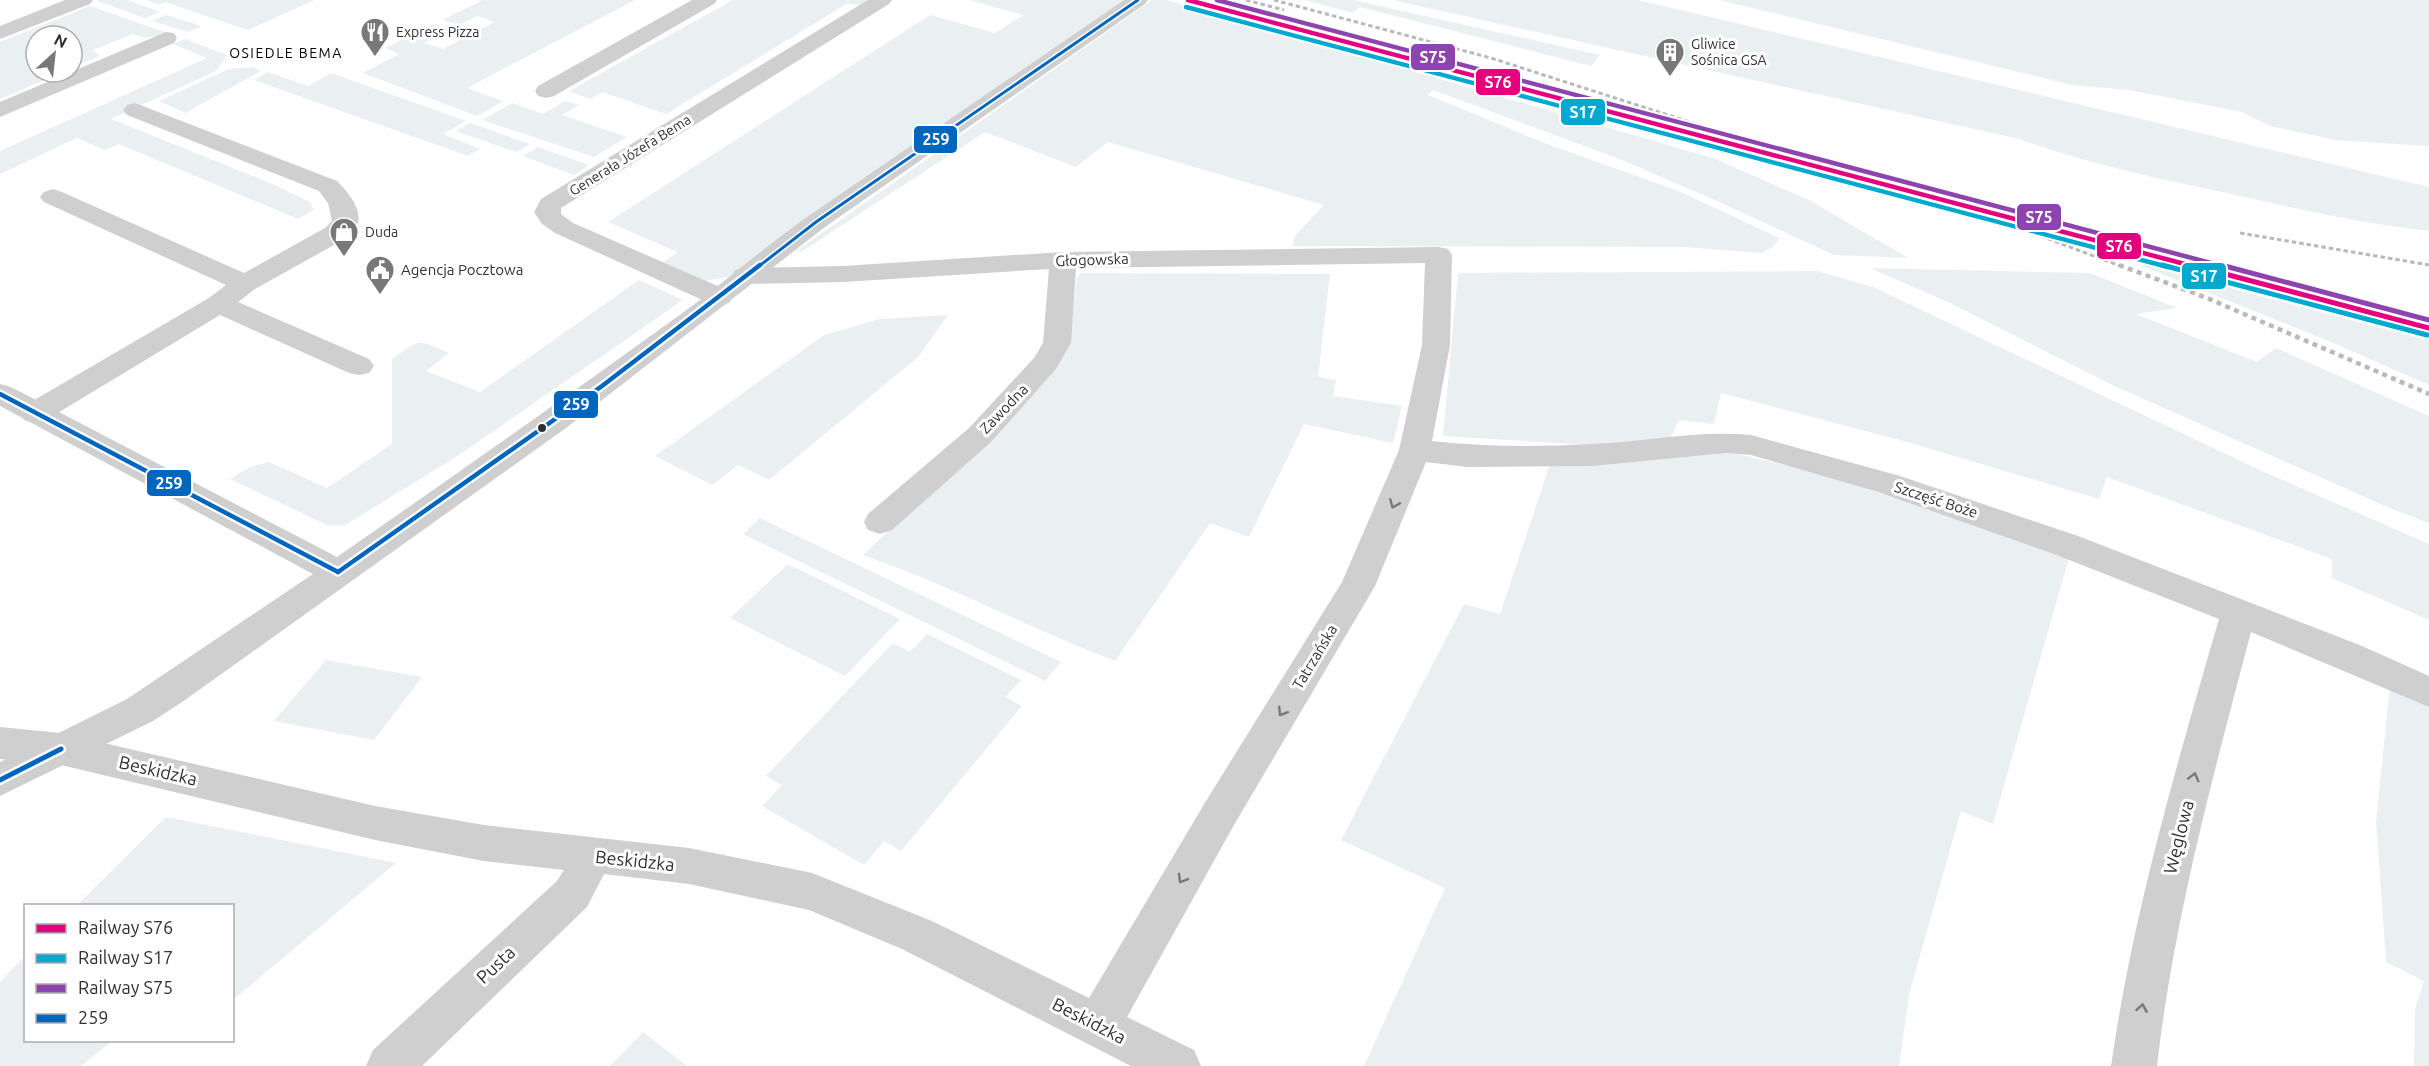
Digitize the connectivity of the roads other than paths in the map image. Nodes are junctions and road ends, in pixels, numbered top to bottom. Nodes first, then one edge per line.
1 (84, 0) edge
2 (707, 0) edge
3 (882, 0) edge
4 (1138, 0) edge
5 (0, 33) edge
6 (166, 38) dead end
7 (546, 91) dead end
8 (0, 110) edge
9 (135, 110) dead end
10 (53, 197) dead end
11 (1439, 255) joint
12 (1063, 260) junction
13 (745, 276) junction
14 (245, 283) junction
15 (719, 297) junction
16 (219, 304) junction
17 (359, 366) dead end
18 (0, 394) edge
19 (34, 413) junction
20 (1415, 450) junction
21 (880, 522) dead end
22 (338, 572) junction
23 (2239, 612) junction
24 (2429, 692) edge
25 (0, 743) edge
26 (61, 749) junction
27 (0, 780) edge
28 (593, 856) junction
29 (1098, 1025) junction
30 (389, 1066) edge
31 (1178, 1066) edge
32 (2134, 1066) edge

1 - 5 street
2 - 7 street
3 - 15 street, Generała Józefa Bema
4 - 13 street
6 - 8 street
9 - 14 street
10 - 14 street
11 - 12 street, Głogowska
11 - 20 street, Tatrzańska
12 - 13 street, Głogowska
12 - 21 street, Zawodna
13 - 15 street
14 - 16 street
15 - 22 street
16 - 17 street
16 - 19 street
18 - 19 street
19 - 22 street
20 - 23 street, Szczęść Boże
20 -> 29 street, Tatrzańska
22 - 26 street
23 - 24 street, Szczęść Boże
32 -> 23 street, Węglowa
25 - 26 street, Beskidzka
26 - 27 street
26 - 28 street, Beskidzka
28 - 29 street, Beskidzka
28 - 30 street, Pusta
29 - 31 street, Beskidzka

